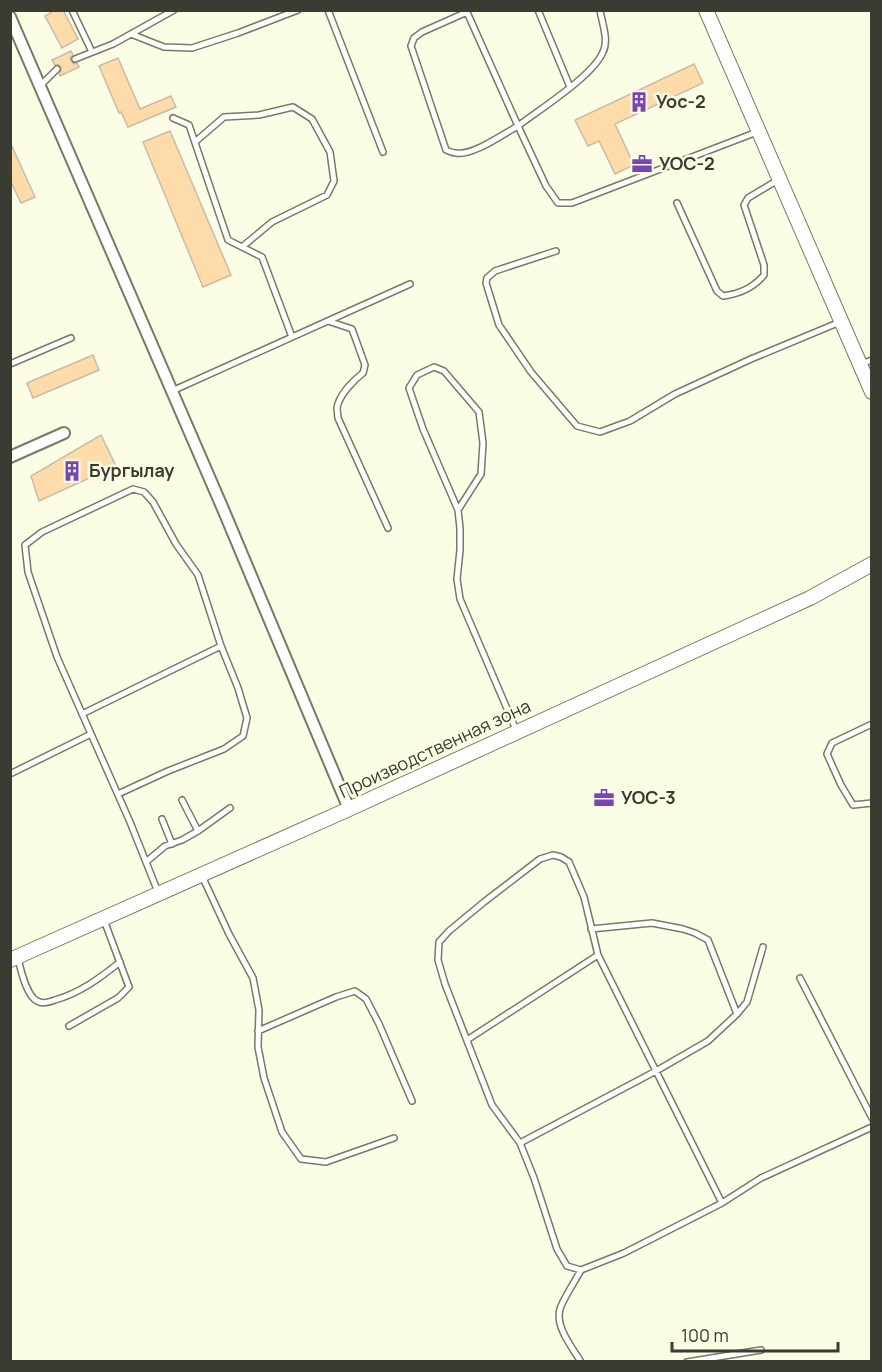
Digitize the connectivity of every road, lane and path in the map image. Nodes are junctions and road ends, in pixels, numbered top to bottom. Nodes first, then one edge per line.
1 (72, 10) edge
2 (174, 10) edge
3 (298, 10) edge
4 (328, 10) edge
5 (538, 10) edge
6 (600, 10) edge
7 (706, 10) edge
8 (466, 11) edge
9 (10, 17) edge
10 (131, 34) junction
11 (92, 52) junction
12 (75, 59) dead end
13 (57, 69) dead end
14 (40, 86) junction
15 (570, 87) junction
16 (173, 118) dead end
17 (518, 126) junction
18 (758, 131) junction
19 (195, 142) junction
20 (383, 152) dead end
21 (779, 179) junction
22 (677, 203) dead end
23 (242, 247) junction
24 (556, 251) dead end
25 (410, 284) dead end
26 (328, 321) junction
27 (842, 322) junction
28 (292, 337) junction
29 (71, 338) dead end
30 (866, 362) edge
31 (10, 364) edge
32 (172, 391) junction
33 (872, 392) edge
34 (64, 433) dead end
35 (10, 457) edge
36 (458, 510) junction
37 (388, 528) dead end
38 (872, 564) edge
39 (221, 646) junction
40 (82, 714) junction
41 (872, 724) edge
42 (517, 732) junction
43 (91, 734) junction
44 (10, 774) edge
45 (118, 794) junction
46 (182, 801) dead end
47 (872, 803) edge
48 (230, 808) dead end
49 (349, 809) junction
50 (162, 819) dead end
51 (198, 831) junction
52 (172, 844) junction
53 (146, 862) junction
54 (202, 874) junction
55 (158, 894) junction
56 (103, 919) junction
57 (591, 929) junction
58 (763, 947) dead end
59 (598, 955) junction
60 (14, 958) edge
61 (120, 962) junction
62 (800, 978) dead end
63 (737, 1014) junction
64 (69, 1026) dead end
65 (258, 1030) junction
66 (467, 1040) junction
67 (656, 1071) junction
68 (412, 1101) dead end
69 (872, 1118) edge
70 (872, 1127) edge
71 (394, 1138) dead end
72 (520, 1143) junction
73 (722, 1203) junction
74 (581, 1270) junction
75 (760, 1350) dead end
76 (581, 1362) edge
77 (687, 1362) edge

1 - 11 lane
2 - 10 lane
3 - 10 lane
4 - 20 lane
5 - 15 lane
6 - 15 lane
7 - 18 main road
8 - 17 lane
8 - 17 lane
9 - 14 street
10 - 11 lane
11 - 12 lane
13 - 14 lane
14 - 32 street
15 - 17 lane
16 - 19 lane
17 - 18 lane
18 - 21 main road
19 - 23 lane
19 - 23 lane
21 - 22 lane
21 - 27 main road
23 - 28 lane
24 - 27 lane
25 - 26 lane
26 - 28 lane
26 - 37 lane
27 - 30 main road
28 - 32 lane
29 - 31 lane
30 - 33 main road
32 - 49 street
34 - 35 street
36 - 36 lane
36 - 42 lane
38 - 42 main road, Производственная зона
39 - 40 lane
39 - 40 lane
39 - 45 lane
40 - 43 lane
41 - 47 lane
42 - 49 main road, Производственная зона
43 - 44 lane
43 - 45 lane
45 - 53 lane
46 - 51 lane
48 - 51 lane
49 - 54 main road, Производственная зона
50 - 52 lane
51 - 52 lane
52 - 53 lane
53 - 55 lane
54 - 55 main road, Производственная зона
54 - 65 lane
55 - 56 main road, Производственная зона
56 - 60 main road, Производственная зона
56 - 61 lane
57 - 59 lane
57 - 63 lane
57 - 66 lane
58 - 63 lane
59 - 66 lane
59 - 67 lane
60 - 61 lane
61 - 64 lane
62 - 69 lane
63 - 67 lane
65 - 68 lane
65 - 71 lane
66 - 72 lane
67 - 72 lane
67 - 73 lane
70 - 73 lane
72 - 74 lane
73 - 74 lane
74 - 76 lane
75 - 77 lane

